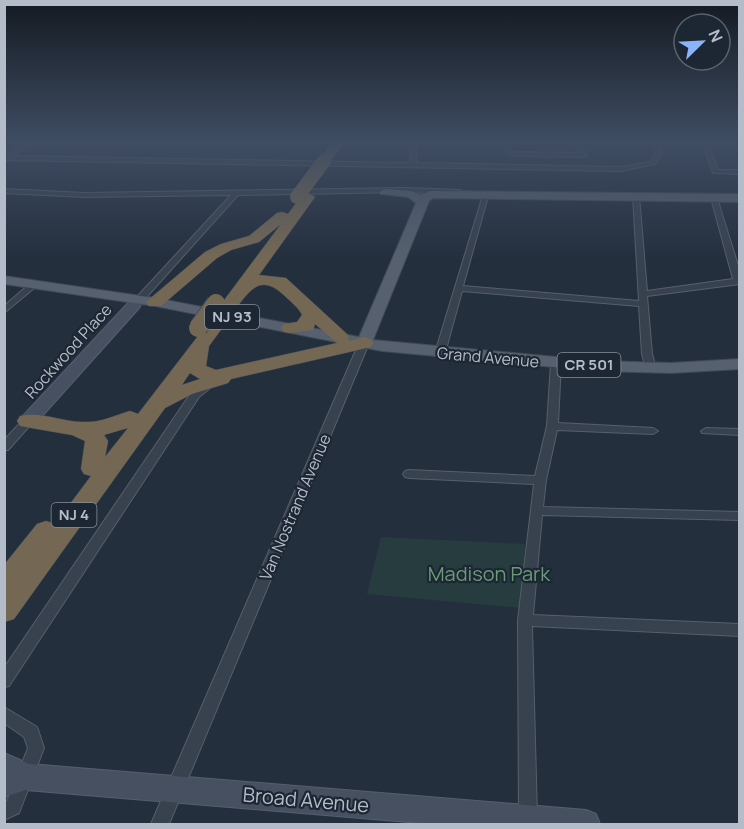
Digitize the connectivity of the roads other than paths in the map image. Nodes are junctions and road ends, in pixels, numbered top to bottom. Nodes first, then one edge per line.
1 (314, 181) edge
2 (4, 191) edge
3 (385, 192) junction
4 (468, 193) junction
5 (486, 193) junction
6 (235, 194) junction
7 (636, 196) junction
8 (302, 197) junction
9 (428, 198) junction
10 (714, 198) junction
11 (740, 198) edge
12 (282, 216) junction
13 (273, 245) junction
14 (206, 261) junction
15 (243, 278) junction
16 (4, 279) edge
17 (739, 281) edge
18 (35, 284) junction
19 (458, 288) junction
20 (292, 291) junction
21 (643, 299) junction
22 (143, 302) junction
23 (307, 306) junction
24 (4, 311) edge
25 (298, 332) junction
26 (204, 333) junction
27 (341, 339) junction
28 (364, 344) junction
29 (440, 353) junction
30 (282, 360) junction
31 (556, 363) junction
32 (740, 364) edge
33 (651, 368) junction
34 (238, 372) junction
35 (218, 380) junction
36 (155, 407) junction
37 (130, 418) junction
38 (28, 421) junction
39 (552, 426) junction
40 (75, 429) junction
41 (653, 431) dead end
42 (706, 431) dead end
43 (740, 432) edge
44 (4, 447) edge
45 (92, 468) junction
46 (409, 474) dead end
47 (540, 480) junction
48 (537, 511) junction
49 (740, 516) edge
50 (4, 585) edge
51 (4, 611) edge
52 (525, 620) junction
53 (740, 630) edge
54 (4, 681) edge
55 (4, 714) edge
56 (12, 775) edge
57 (175, 789) junction
58 (4, 812) edge
59 (409, 817) edge
60 (528, 818) junction
61 (160, 825) edge
62 (586, 825) edge

1 - 8 highway, NJ 4
2 - 6 street
3 - 4 street
3 - 6 street
3 - 9 main road
4 - 5 main road
4 - 9 main road
5 - 7 main road
5 - 19 street
6 - 22 street, Rockwood Place
7 - 10 main road
7 - 21 street
8 - 12 highway, NJ 4
8 - 13 highway, NJ 4
9 - 28 main road, Van Nostrand Avenue
10 - 11 main road
10 - 17 street
12 - 14 highway
12 - 15 highway, NJ 4
13 - 15 highway, NJ 4
13 - 20 highway
14 - 15 highway
14 - 22 highway
15 - 20 highway
15 - 26 highway, NJ 4
16 - 18 main road, Grand Avenue / NJ 93
17 - 21 street
18 - 22 main road, Grand Avenue / NJ 93
18 - 24 street
19 - 21 street
19 - 29 street
20 - 23 highway
21 - 33 street
22 - 25 main road, Grand Avenue / NJ 93
22 - 38 street, Rockwood Place
23 - 25 highway
23 - 27 highway
25 - 27 main road, Grand Avenue / NJ 93
25 - 30 highway
26 - 34 highway
26 - 36 highway, NJ 4
26 - 37 highway, NJ 4
27 - 28 main road, Grand Avenue / NJ 93
28 - 29 main road, Grand Avenue / CR 501
28 - 30 highway
28 - 57 street, Van Nostrand Avenue
29 - 31 main road, Grand Avenue / CR 501
30 - 34 highway
31 - 33 main road, Grand Avenue / CR 501
31 - 39 street
32 - 33 main road, Grand Avenue / CR 501
34 - 35 highway
35 - 36 highway
35 - 54 street
36 - 51 highway, NJ 4
37 - 40 highway
37 - 45 highway, NJ 4
38 - 40 highway
38 - 44 street, Rockwood Place
39 - 41 street
39 - 47 street
40 - 45 highway
42 - 43 street
45 - 50 highway, NJ 4
46 - 47 street
47 - 48 street
48 - 49 street
48 - 52 street
52 - 53 street
52 - 60 street
55 - 56 street
56 - 57 street, Broad Avenue
56 - 58 street
57 - 59 street, Broad Avenue
57 - 61 street, Van Nostrand Avenue
59 - 60 street, Broad Avenue
60 - 62 street, Broad Avenue

